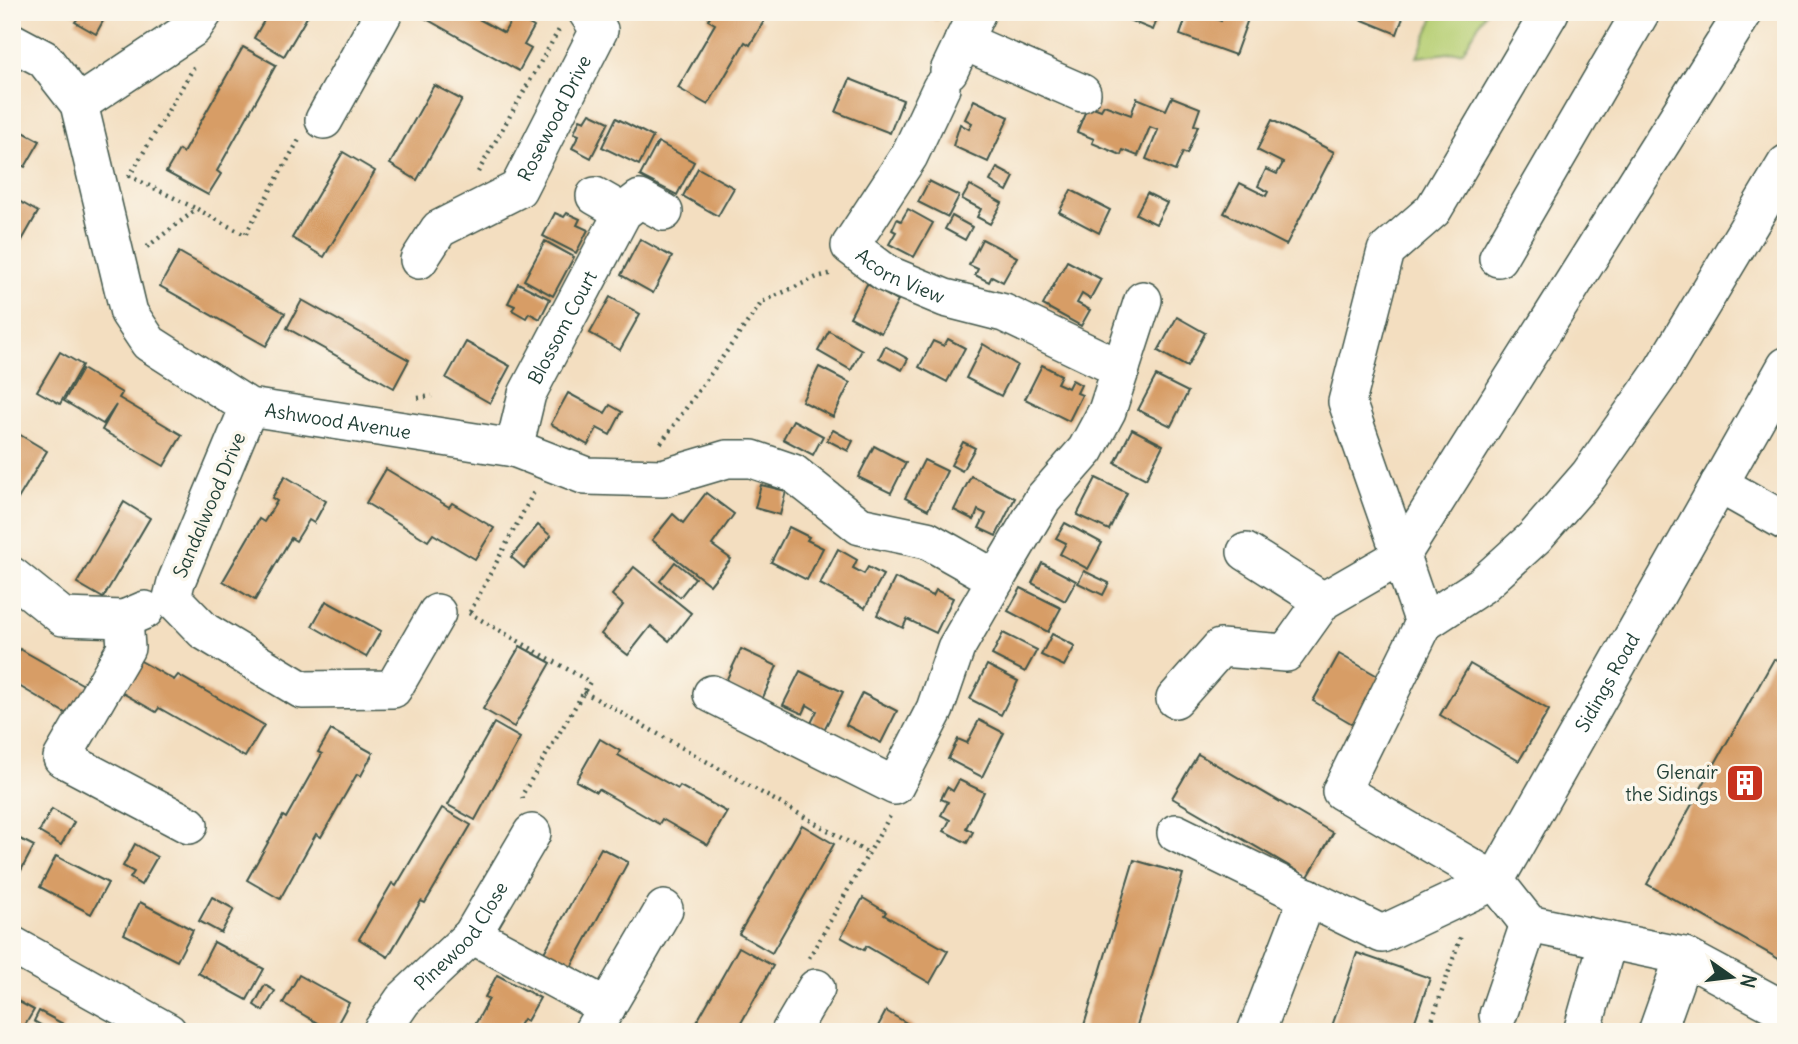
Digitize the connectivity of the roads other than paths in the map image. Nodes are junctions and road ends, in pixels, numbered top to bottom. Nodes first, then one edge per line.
1 (204, 12) edge
2 (384, 12) edge
3 (1550, 12) edge
4 (1641, 12) edge
5 (1744, 12) edge
6 (574, 18) edge
7 (12, 42) edge
8 (957, 53) edge
9 (1082, 93) dead end
10 (79, 104) junction
11 (324, 120) road end
12 (1786, 164) edge
13 (664, 212) dead end
14 (1498, 258) dead end
15 (419, 260) dead end
16 (1143, 300) dead end
17 (1786, 366) edge
18 (1121, 369) junction
19 (249, 407) junction
20 (514, 448) junction
21 (1719, 484) junction
22 (1786, 522) edge
23 (1246, 552) dead end
24 (1401, 555) junction
25 (12, 576) edge
26 (996, 579) junction
27 (172, 598) junction
28 (1323, 601) junction
29 (454, 613) road end
30 (124, 619) junction
31 (1424, 623) junction
32 (712, 694) dead end
33 (1175, 699) dead end
34 (189, 825) dead end
35 (532, 833) road end
36 (1176, 833) dead end
37 (1495, 881) junction
38 (1308, 897) junction
39 (664, 909) dead end
40 (1529, 924) junction
41 (472, 935) junction
42 (1608, 940) junction
43 (12, 945) edge
44 (1684, 956) junction
45 (816, 988) road end
46 (1786, 1010) edge
47 (1498, 1015) dead end
48 (600, 1020) edge
49 (168, 1032) edge
50 (381, 1032) edge
51 (790, 1032) edge
52 (1256, 1032) edge
53 (1582, 1032) edge
54 (1657, 1032) edge

1 - 10 street
2 - 11 street
3 - 24 street
4 - 14 street
5 - 24 street
6 - 15 street, Rosewood Drive
7 - 10 street, Ashwood Avenue
8 - 9 street
8 - 18 street, Acorn View
10 - 19 street, Ashwood Avenue
12 - 31 street
13 - 20 street, Blossom Court
16 - 18 street
17 - 21 street, Sidings Road
18 - 26 street
19 - 20 street, Ashwood Avenue
19 - 27 street, Sandalwood Drive
20 - 26 street, Ashwood Avenue
21 - 22 street
21 - 37 street, Sidings Road
23 - 28 street
24 - 28 street
24 - 31 street
25 - 30 street
26 - 32 street
27 - 29 street, Sandalwood Drive
27 - 30 street
28 - 33 street
30 - 34 street
31 - 37 street
35 - 41 street, Pinewood Close
36 - 38 street
37 - 38 street
37 - 40 street
38 - 52 street
39 - 48 street
40 - 42 street
40 - 47 street
41 - 48 street
41 - 50 street, Pinewood Close
42 - 44 street
42 - 53 street
43 - 49 street
44 - 46 street
44 - 54 street
45 - 51 street

